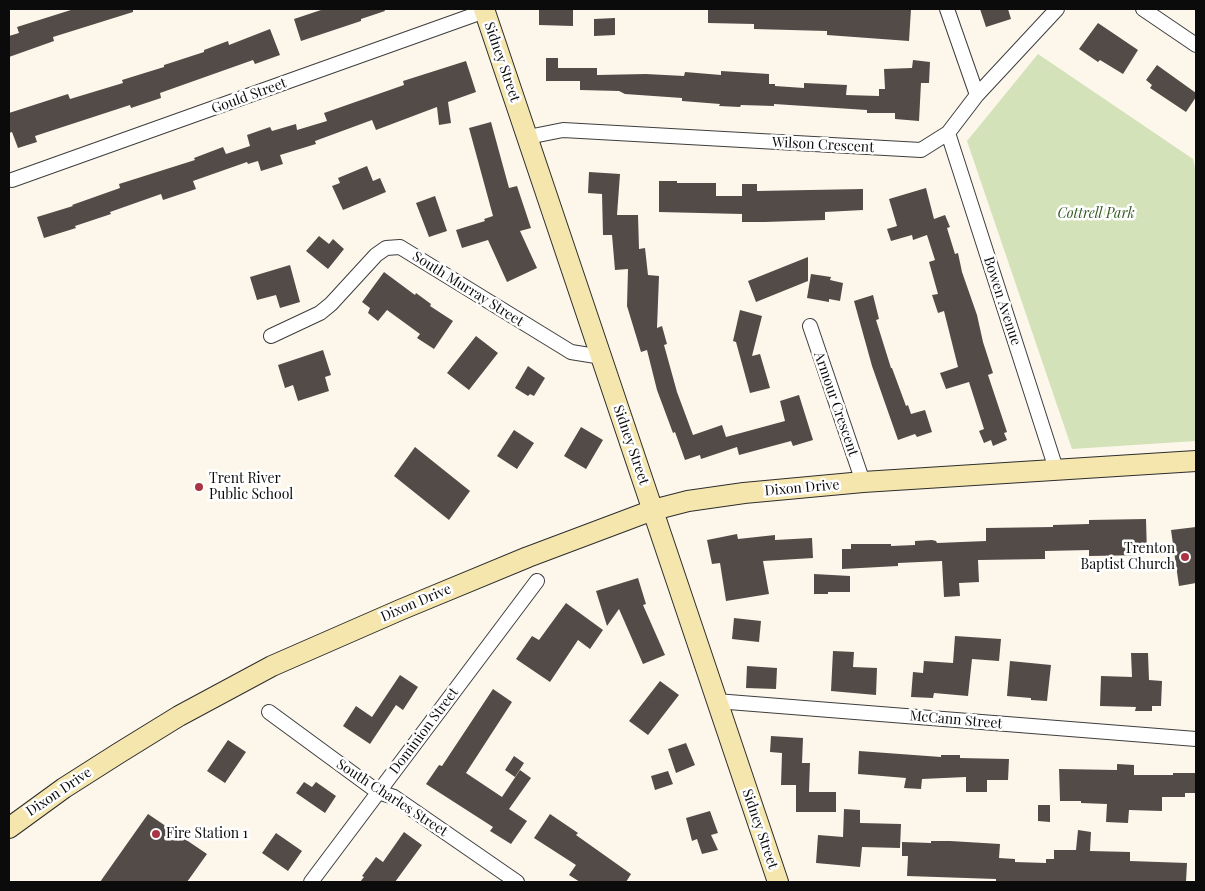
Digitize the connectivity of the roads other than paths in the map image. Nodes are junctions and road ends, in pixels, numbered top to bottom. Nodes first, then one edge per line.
1 (947, 9) edge
2 (1057, 9) edge
3 (1143, 9) edge
4 (484, 10) edge
5 (1196, 45) edge
6 (977, 96) junction
7 (948, 133) junction
8 (528, 137) junction
9 (12, 180) dead end
10 (810, 326) dead end
11 (271, 336) dead end
12 (602, 357) junction
13 (1196, 461) edge
14 (1056, 469) junction
15 (863, 482) junction
16 (653, 510) junction
17 (537, 581) dead end
18 (716, 701) junction
19 (269, 712) dead end
20 (1196, 739) edge
21 (378, 792) junction
22 (9, 828) edge
23 (311, 882) edge
24 (517, 882) edge
25 (778, 882) edge

1 - 6 street
2 - 6 street, Wilson Crescent
3 - 5 street
4 - 8 main road, Sidney Street
4 - 9 street, Gould Street
6 - 7 street, Wilson Crescent
7 - 8 street, Wilson Crescent
7 - 14 street, Bowen Avenue
8 - 12 main road, Sidney Street
10 - 15 street, Armour Crescent
11 - 12 street, South Murray Street
12 - 16 main road, Sidney Street
13 - 14 main road, Dixon Drive
14 - 15 main road, Dixon Drive
15 - 16 main road, Dixon Drive
16 - 18 main road, Sidney Street
16 - 22 main road, Dixon Drive
17 - 21 street, Dominion Street
18 - 20 street, McCann Street
18 - 25 main road, Sidney Street
19 - 21 street, South Charles Street
21 - 23 street, Dominion Street
21 - 24 street, South Charles Street

